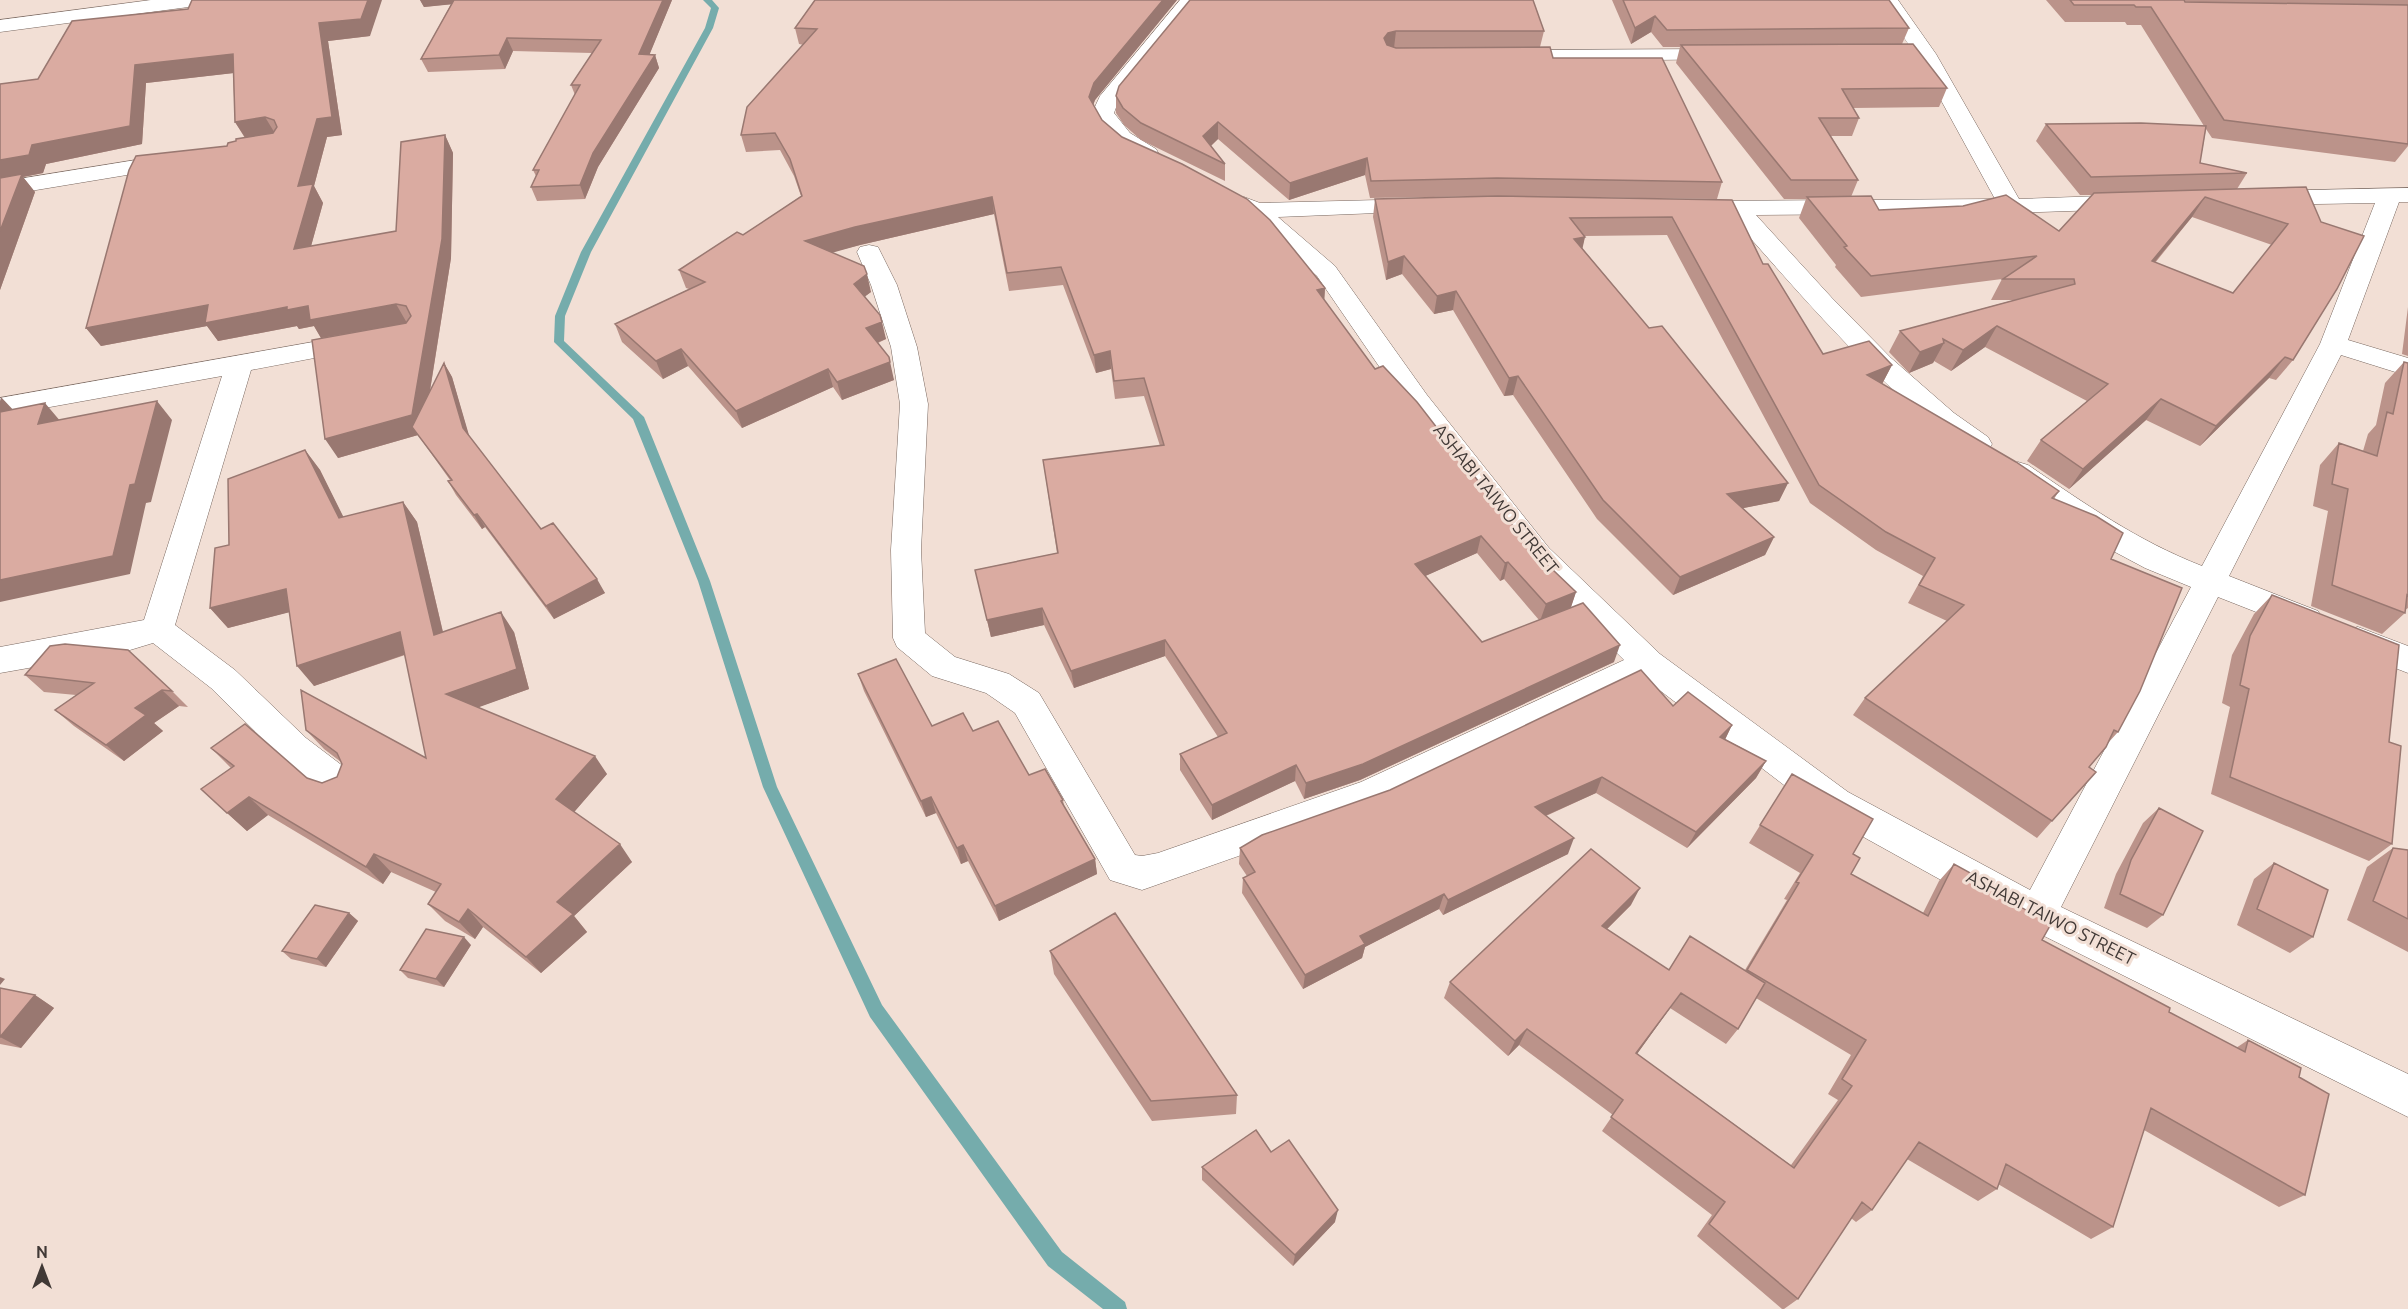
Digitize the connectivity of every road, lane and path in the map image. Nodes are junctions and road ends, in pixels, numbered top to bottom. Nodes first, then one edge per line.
1 (196, 0) edge
2 (1190, 0) edge
3 (1888, 0) edge
4 (0, 26) edge
5 (1926, 54) junction
6 (1746, 55) edge
7 (1851, 55) edge
8 (1488, 56) edge
9 (195, 157) edge
10 (1172, 165) edge
11 (0, 189) edge
12 (1219, 190) edge
13 (2399, 195) edge
14 (2247, 199) edge
15 (2153, 202) edge
16 (1446, 206) edge
17 (2010, 206) junction
18 (1668, 208) edge
19 (1738, 209) junction
20 (1256, 210) junction
21 (869, 252) dead end
22 (385, 337) edge
23 (2333, 344) junction
24 (239, 364) junction
25 (2408, 367) edge
26 (0, 407) edge
27 (2210, 581) junction
28 (158, 628) junction
29 (0, 660) edge
30 (2408, 660) edge
31 (1648, 663) junction
32 (339, 784) edge
33 (2037, 914) junction
34 (2408, 1096) edge

1 - 4 street
2 - 10 street
3 - 5 street
5 - 7 street
5 - 17 street
6 - 8 street
9 - 11 street
12 - 20 street, ASHABI TAIWO STREET
13 - 14 street
13 - 23 street
15 - 17 street
16 - 20 street
17 - 19 street
18 - 19 street
19 - 27 street
20 - 31 street, ASHABI TAIWO STREET
21 - 31 street
22 - 24 street
23 - 25 street
23 - 27 street
24 - 26 street
24 - 28 street
27 - 30 street
27 - 33 street
28 - 29 street
28 - 32 street
31 - 33 street, ASHABI TAIWO STREET
33 - 34 street, ASHABI TAIWO STREET

